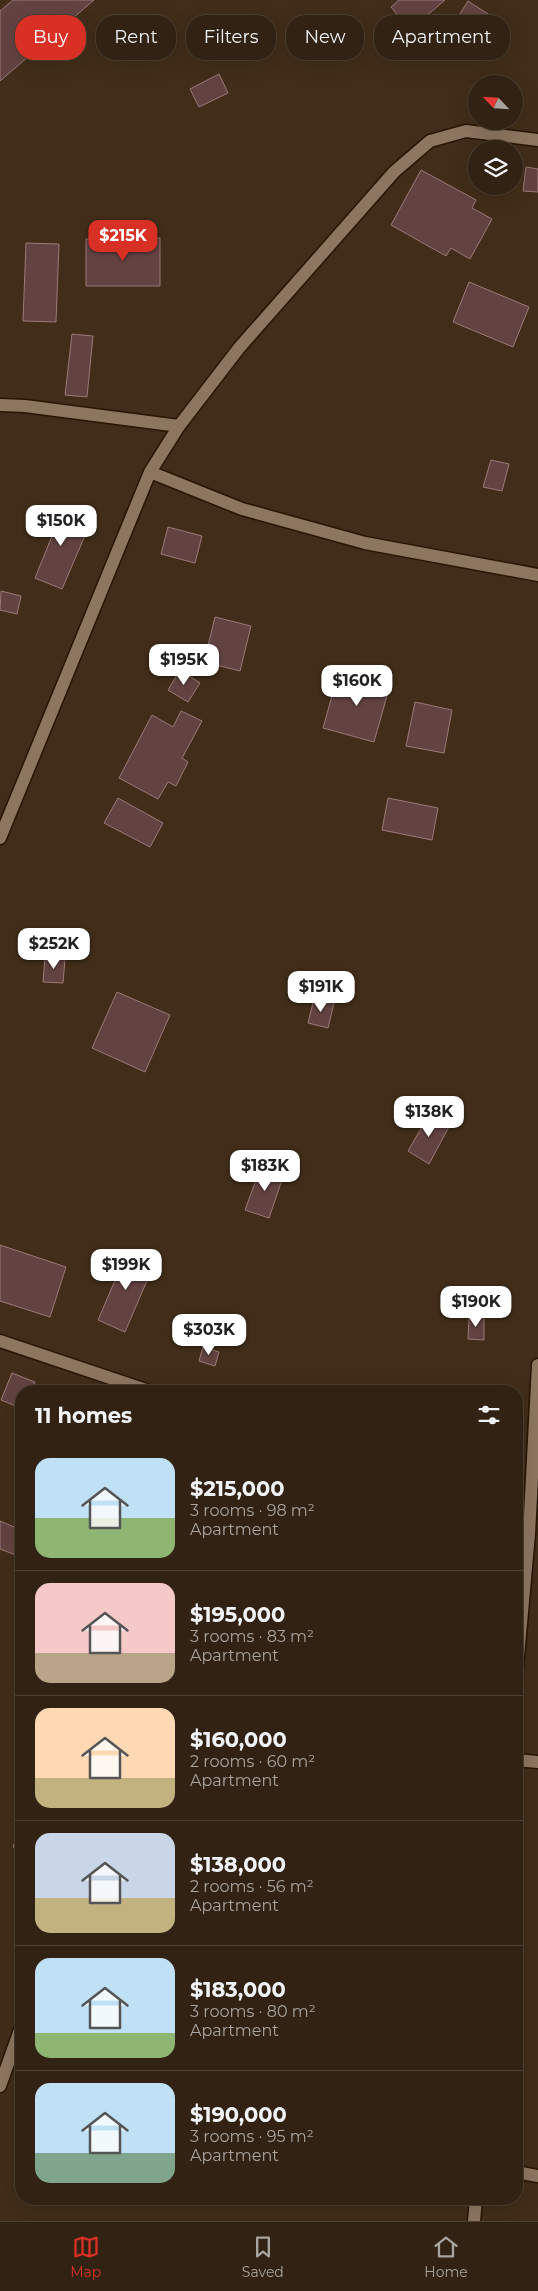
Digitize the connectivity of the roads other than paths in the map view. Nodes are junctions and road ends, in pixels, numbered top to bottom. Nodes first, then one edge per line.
1 (538, 140) edge
2 (0, 405) edge
3 (179, 426) junction
4 (150, 472) junction
5 (538, 574) edge
6 (0, 838) edge
7 (0, 1341) edge
8 (538, 1365) edge
9 (131, 1385) edge
10 (523, 1522) edge
11 (523, 1761) edge
12 (538, 1762) edge
13 (15, 2044) edge
14 (0, 2086) edge
15 (523, 2173) edge
16 (538, 2176) edge
17 (475, 2205) edge
18 (474, 2221) edge

1 - 3 street
2 - 3 street
3 - 4 street
4 - 5 street
4 - 6 street
7 - 9 street
8 - 10 street
11 - 12 street
13 - 14 street
15 - 16 street
17 - 18 street

